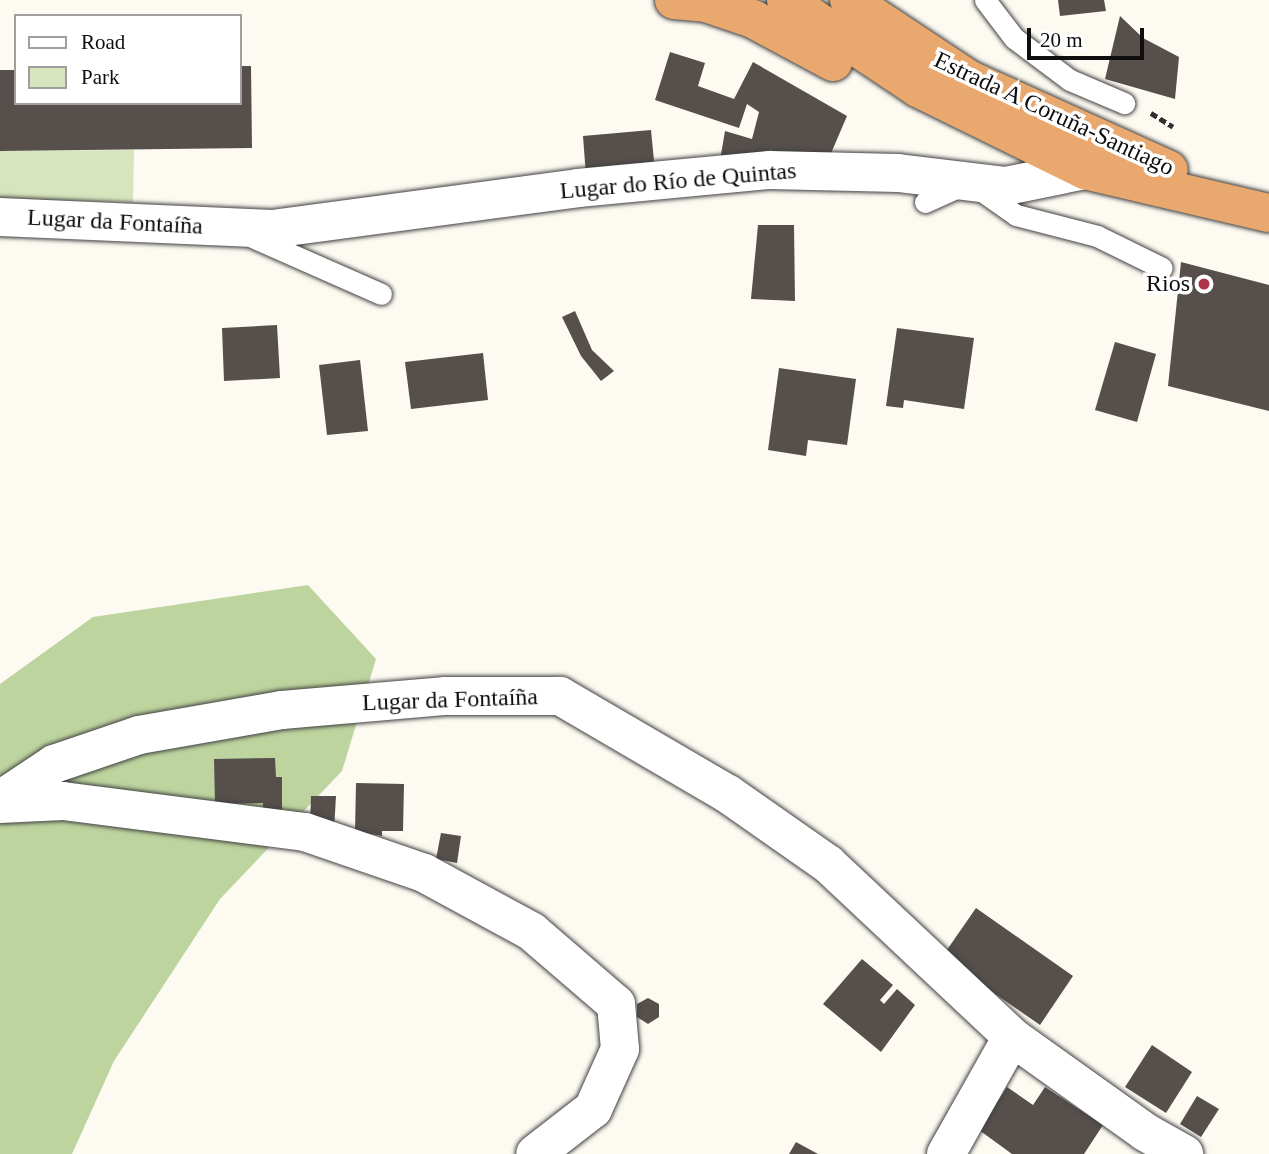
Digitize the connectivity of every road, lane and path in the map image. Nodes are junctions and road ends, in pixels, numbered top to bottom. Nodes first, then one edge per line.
1 (674, 0) edge
2 (786, 0) edge
3 (849, 0) edge
4 (862, 0) edge
5 (985, 0) edge
6 (910, 45) junction
7 (1124, 103) dead end
8 (1085, 170) junction
9 (970, 182) junction
10 (925, 202) dead end
11 (1269, 208) edge
12 (1269, 214) edge
13 (0, 217) edge
14 (230, 227) junction
15 (272, 229) joint
16 (1162, 268) dead end
17 (381, 294) dead end
18 (0, 802) edge
19 (1012, 1037) junction
20 (535, 1154) edge
21 (946, 1154) edge
22 (1184, 1154) edge

1 - 8 highway
2 - 8 highway, Estrada A Coruña-Santiago
3 - 6 highway, Estrada A Coruña-Santiago
4 - 6 highway
5 - 7 lane
6 - 11 highway, Estrada A Coruña-Santiago
8 - 9 street, Lugar do Río de Quintas
8 - 12 highway, Estrada A Coruña-Santiago
9 - 10 lane
9 - 15 street, Lugar do Río de Quintas
9 - 16 lane
13 - 14 street, Lugar da Fontaíña
14 - 15 street, Lugar da Fontaíña
14 - 17 lane, Lugar da Fontaíña
18 - 19 street, Lugar da Fontaíña
18 - 20 street, Lugar da Fontaíña
19 - 21 street
19 - 22 street, Lugar da Fontaíña

